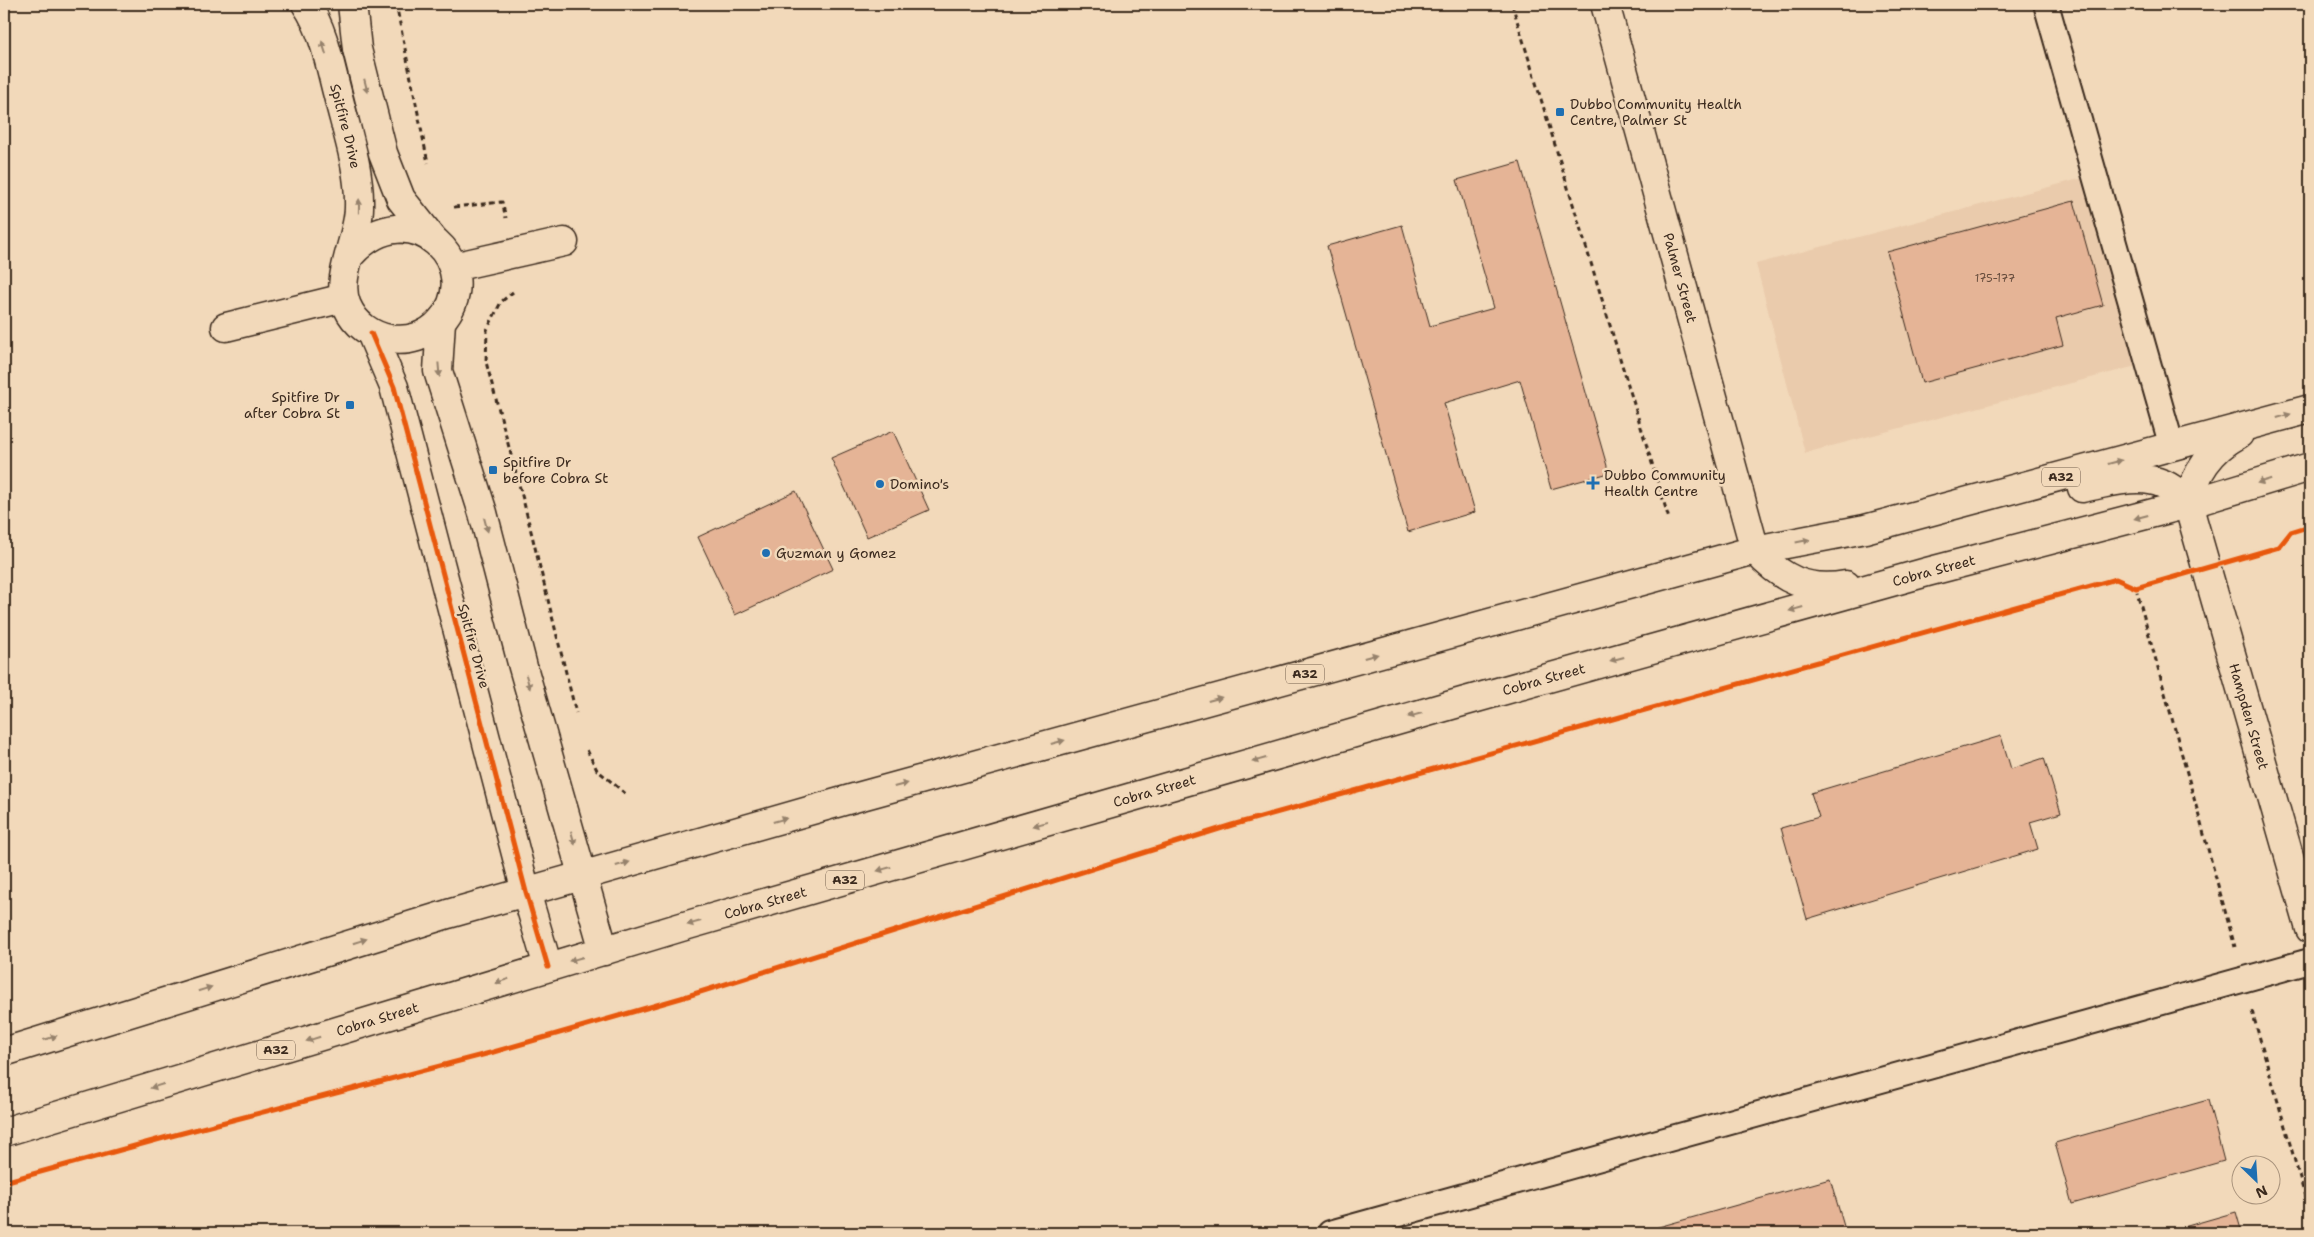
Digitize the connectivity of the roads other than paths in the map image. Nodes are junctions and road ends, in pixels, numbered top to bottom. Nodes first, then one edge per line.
1 (306, 4) edge
2 (352, 4) edge
3 (1605, 4) edge
4 (2046, 4) edge
5 (432, 238) junction
6 (564, 242) dead end
7 (351, 254) junction
8 (453, 267) junction
9 (344, 298) junction
10 (441, 321) junction
11 (226, 328) dead end
12 (371, 333) junction
13 (2310, 408) edge
14 (2257, 424) junction
15 (2172, 447) junction
16 (2310, 467) edge
17 (2188, 504) junction
18 (1865, 529) junction
19 (1756, 550) junction
20 (1927, 572) junction
21 (584, 876) junction
22 (526, 892) junction
23 (2310, 929) edge
24 (604, 951) junction
25 (2310, 961) edge
26 (548, 967) junction
27 (4, 1052) edge
28 (4, 1132) edge
29 (1330, 1233) edge

7 -> 1 main road, Spitfire Drive
2 -> 5 main road
3 - 19 main road, Palmer Street
4 - 15 lane
5 - 7 main road
5 - 8 main road
6 - 8 main road
7 - 9 main road
8 - 10 main road
9 - 11 main road
9 - 12 main road
10 - 12 main road
10 -> 21 main road
12 - 22 main road, Spitfire Drive
14 -> 13 main road, A32
14 - 15 main road, A32
14 - 17 main road
18 -> 15 main road, A32
16 -> 17 main road, Cobra Street / A32
17 - 18 main road
17 -> 20 main road, Cobra Street / A32
17 - 23 main road, Hampden Street
19 -> 18 main road, A32
19 - 20 main road
21 -> 19 main road, A32
20 -> 24 main road, Cobra Street / A32
21 - 22 main road, A32
21 - 24 main road
22 - 26 main road, Spitfire Drive
27 -> 22 main road, A32
24 -> 26 main road, Cobra Street / A32
25 - 29 lane
26 -> 28 main road, Cobra Street / A32

